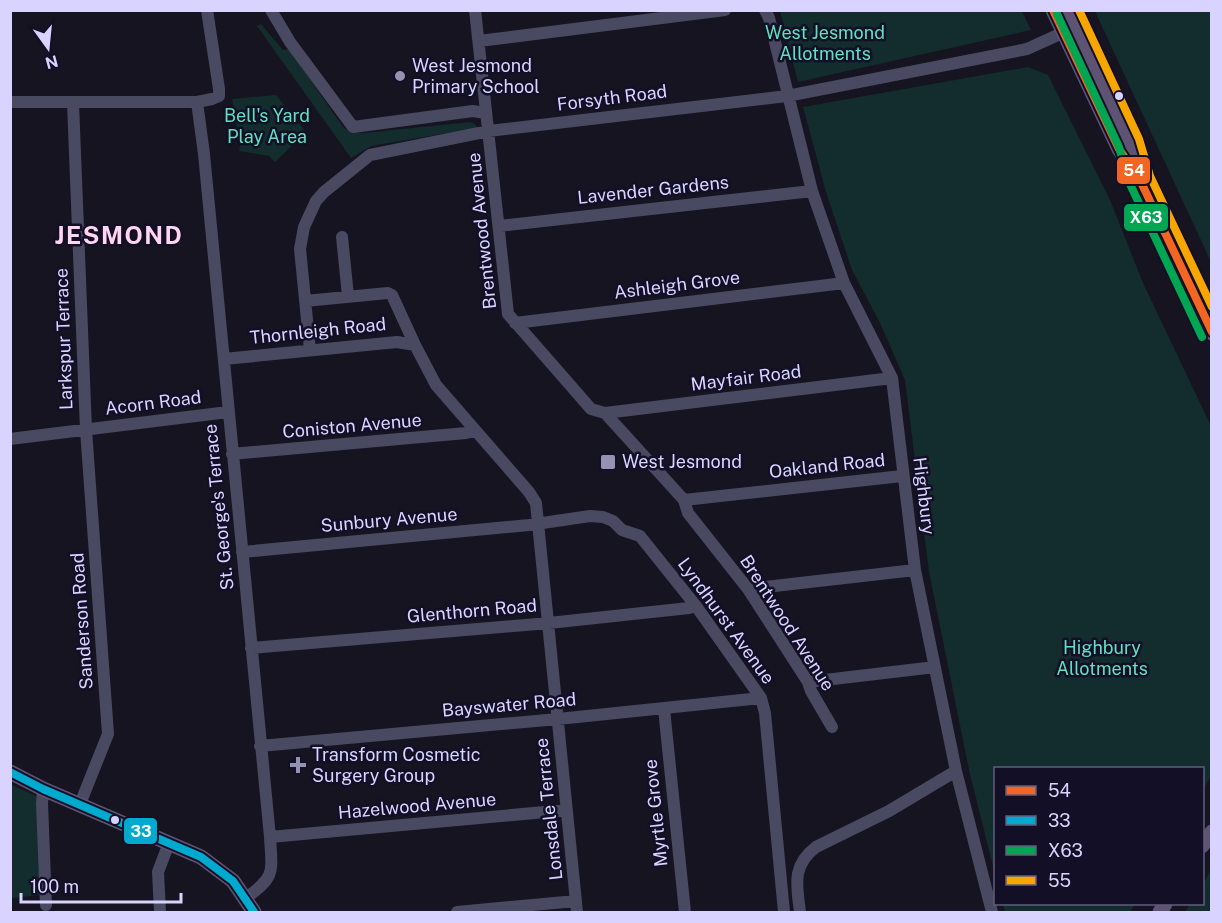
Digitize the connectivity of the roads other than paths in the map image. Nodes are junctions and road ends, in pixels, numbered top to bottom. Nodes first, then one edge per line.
1 (207, 10) edge
2 (271, 10) edge
3 (475, 10) edge
4 (725, 10) edge
5 (765, 10) edge
6 (1053, 10) edge
7 (1066, 10) edge
8 (1069, 30) junction
9 (479, 41) junction
10 (788, 96) junction
11 (10, 102) edge
12 (197, 102) junction
13 (73, 103) junction
14 (485, 113) junction
15 (489, 131) junction
16 (812, 191) junction
17 (499, 226) junction
18 (342, 237) dead end
19 (844, 283) junction
20 (348, 296) junction
21 (305, 301) junction
22 (515, 323) junction
23 (1212, 333) edge
24 (415, 345) junction
25 (310, 350) junction
26 (224, 359) junction
27 (892, 378) junction
28 (228, 412) junction
29 (604, 412) junction
30 (86, 430) junction
31 (475, 431) junction
32 (10, 439) edge
33 (232, 454) junction
34 (902, 476) junction
35 (684, 500) junction
36 (539, 523) junction
37 (242, 552) junction
38 (915, 570) junction
39 (748, 590) junction
40 (696, 606) junction
41 (549, 623) junction
42 (251, 648) junction
43 (935, 667) junction
44 (808, 682) junction
45 (761, 698) junction
46 (664, 709) junction
47 (558, 719) junction
48 (832, 727) dead end
49 (260, 746) junction
50 (956, 771) junction
51 (10, 772) edge
52 (43, 789) junction
53 (80, 804) junction
54 (567, 810) junction
55 (270, 837) junction
56 (169, 843) junction
57 (246, 898) junction
58 (46, 905) dead end
59 (577, 907) edge
60 (160, 912) edge
61 (254, 912) edge
62 (457, 912) edge
63 (685, 912) edge
64 (784, 912) edge
65 (800, 912) edge
66 (992, 912) edge

1 - 12 street
2 - 14 street
3 - 9 street, Brentwood Avenue
4 - 9 street
5 - 10 street, Highbury
6 - 8 main road
7 - 8 main road
8 - 10 street, Forsyth Road
8 - 23 main road
9 - 14 street, Brentwood Avenue
10 - 15 street, Forsyth Road
10 - 16 street, Highbury
11 - 13 street
12 - 13 street
12 - 26 street, St. George's Terrace
13 - 30 street, Larkspur Terrace
14 - 15 street, Brentwood Avenue
15 - 17 street, Brentwood Avenue
15 - 21 street, Forsyth Road
16 - 17 street, Lavender Gardens
16 - 19 street, Highbury
17 - 22 street, Brentwood Avenue
18 - 20 street
19 - 22 street, Ashleigh Grove
19 - 27 street, Highbury
20 - 21 street
20 - 24 street, Lonsdale Terrace
21 - 25 street, Forsyth Road
22 - 29 street, Brentwood Avenue
24 - 25 street, Thornleigh Road
24 - 31 street, Lonsdale Terrace
25 - 26 street, Thornleigh Road
26 - 28 street, St. George's Terrace
27 - 29 street, Mayfair Road
27 - 34 street, Highbury
28 - 30 street, Acorn Road
28 - 33 street, St. George's Terrace
29 - 35 street, Brentwood Avenue
30 - 32 street, Acorn Road
30 - 53 street, Sanderson Road
31 - 33 street, Coniston Avenue
31 - 36 street, Lonsdale Terrace
33 - 37 street, St. George's Terrace
34 - 35 street, Oakland Road
34 - 38 street, Highbury
35 - 39 street, Brentwood Avenue
36 - 37 street, Sunbury Avenue
36 - 40 street, Lyndhurst Avenue
36 - 41 street, Lonsdale Terrace
37 - 42 street, St. George's Terrace
38 - 39 street
38 - 43 street, Highbury
39 - 44 street, Brentwood Avenue
40 - 41 street, Glenthorn Road
40 - 45 street, Lyndhurst Avenue
41 - 42 street, Glenthorn Road
41 - 47 street, Lonsdale Terrace
42 - 49 street, St. George's Terrace
43 - 44 street
43 - 50 street, Highbury
44 - 48 street, Brentwood Avenue
45 - 46 street, Bayswater Road
45 - 64 street, Lyndhurst Avenue
46 - 47 street, Bayswater Road
46 - 63 street, Myrtle Grove
47 - 49 street, Bayswater Road
47 - 54 street, Lonsdale Terrace
49 - 55 street, St. George's Terrace
50 - 65 street
50 - 66 street, Highbury
51 - 52 main road
52 - 53 main road
52 - 58 street
53 - 56 main road
54 - 55 street, Hazelwood Avenue
54 - 59 street, Lonsdale Terrace
55 - 57 street, St. George's Terrace
56 - 57 main road
56 - 60 street
57 - 61 main road
59 - 62 street

